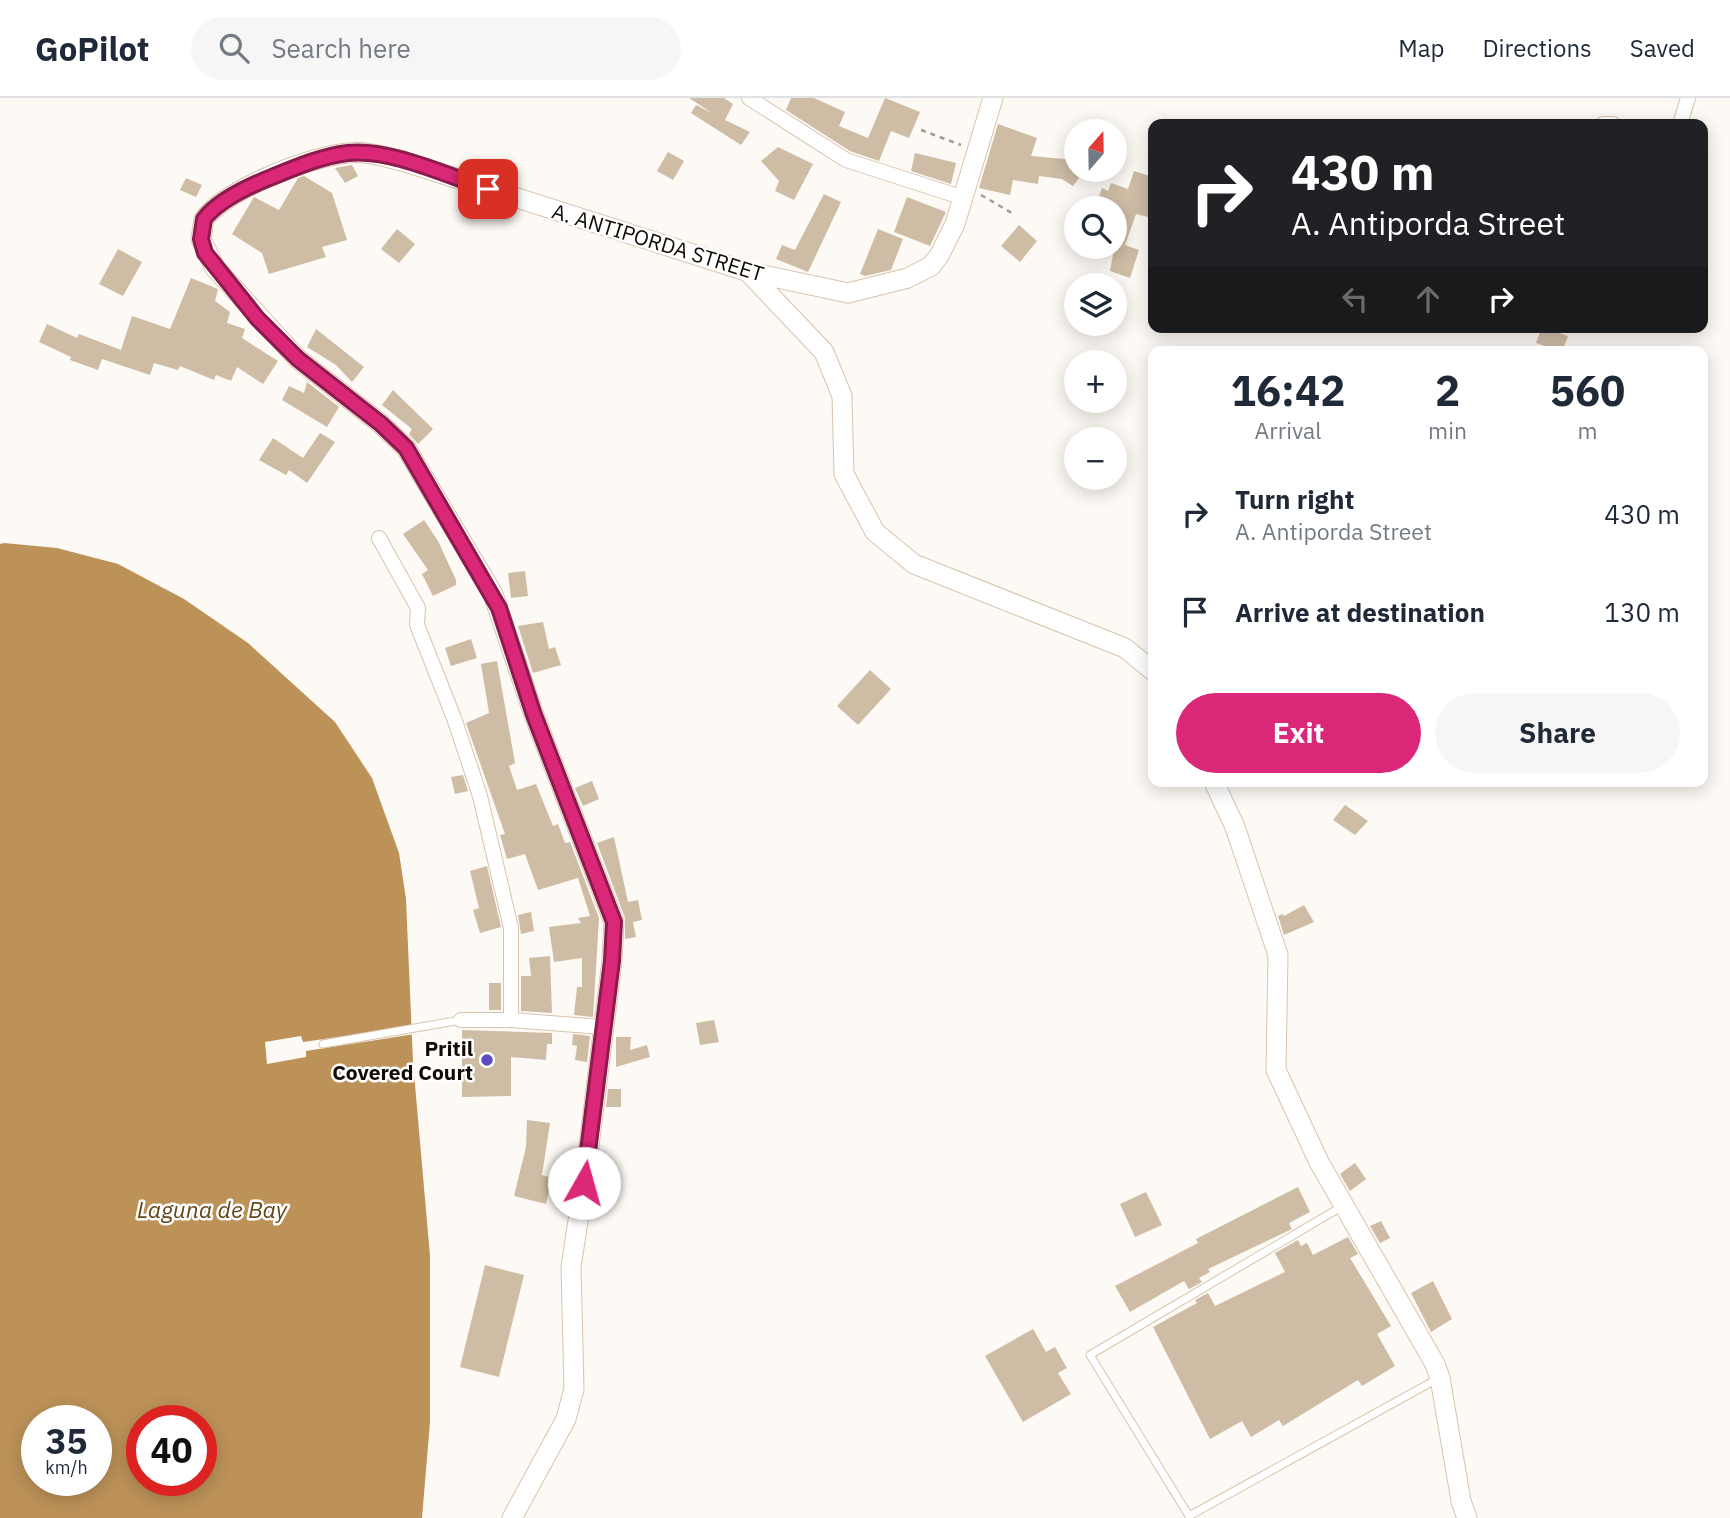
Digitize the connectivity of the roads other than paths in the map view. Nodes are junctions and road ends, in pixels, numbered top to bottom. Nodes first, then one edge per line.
1 (993, 98) edge
2 (1688, 98) edge
3 (759, 101) edge
4 (1682, 119) edge
5 (965, 193) junction
6 (749, 272) junction
7 (379, 538) dead end
8 (1148, 667) edge
9 (1216, 787) edge
10 (460, 1020) joint
11 (511, 1020) junction
12 (603, 1027) junction
13 (323, 1044) dead end
14 (1345, 1204) junction
15 (1440, 1378) junction
16 (512, 1518) edge
17 (1467, 1518) edge

1 - 5 street, A. ANTIPORDA STREET
2 - 4 street
3 - 5 street
5 - 6 street, A. ANTIPORDA STREET
6 - 8 street
6 - 12 street, A. ANTIPORDA STREET
7 - 11 street
9 - 14 street
10 - 11 street
10 - 13 lane
11 - 12 street
12 - 16 street, A. ANTIPORDA STREET
14 - 15 street
14 - 15 lane
15 - 17 street

